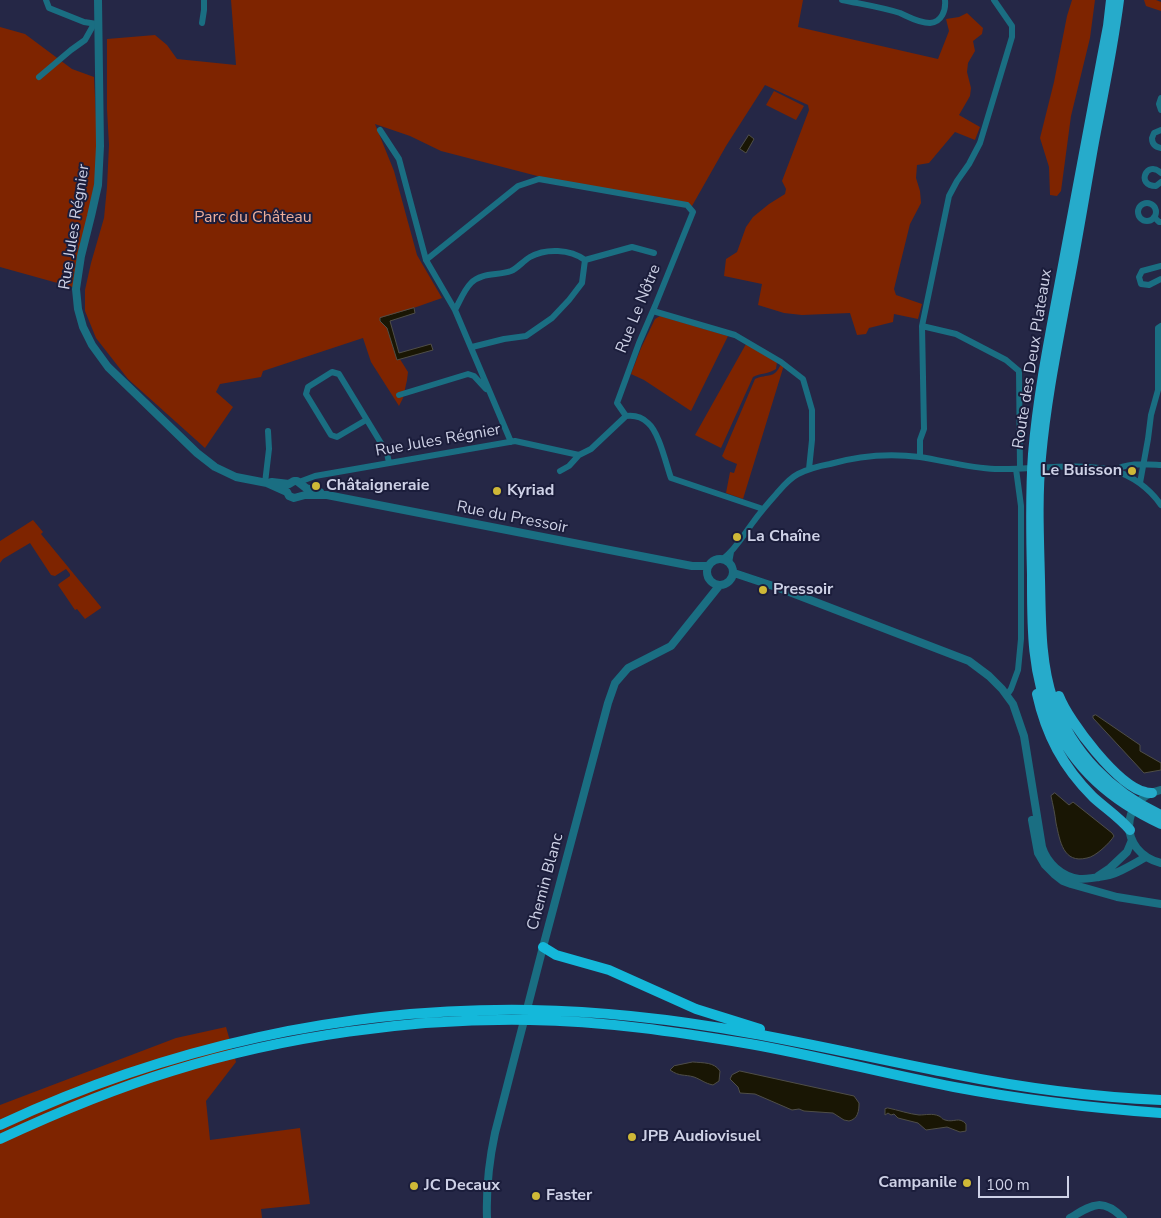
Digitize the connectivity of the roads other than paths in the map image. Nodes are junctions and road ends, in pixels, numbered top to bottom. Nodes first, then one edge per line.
1 (46, 0) edge
2 (204, 0) edge
3 (842, 0) edge
4 (945, 0) edge
5 (994, 0) edge
6 (1111, 0) edge
7 (1119, 0) edge
8 (98, 1) edge
9 (202, 23) dead end
10 (96, 24) junction
11 (39, 77) dead end
12 (1161, 98) edge
13 (1161, 110) edge
14 (380, 130) dead end
15 (1161, 130) edge
16 (1161, 148) edge
17 (1161, 173) edge
18 (1161, 182) edge
19 (1154, 217) dead end
20 (1161, 222) edge
21 (654, 254) dead end
22 (426, 260) junction
23 (585, 260) junction
24 (1161, 266) edge
25 (1161, 279) edge
26 (455, 310) junction
27 (653, 311) junction
28 (922, 326) junction
29 (1161, 326) edge
30 (472, 347) junction
31 (490, 394) junction
32 (399, 395) dead end
33 (626, 416) junction
34 (366, 420) junction
35 (268, 431) dead end
36 (511, 442) junction
37 (579, 455) junction
38 (920, 457) junction
39 (390, 463) junction
40 (1144, 464) junction
41 (1161, 465) edge
42 (1020, 468) junction
43 (809, 469) junction
44 (1113, 470) junction
45 (560, 471) dead end
46 (266, 483) junction
47 (1140, 483) junction
48 (301, 484) junction
49 (288, 488) junction
50 (327, 495) junction
51 (301, 496) junction
52 (1161, 505) edge
53 (763, 509) junction
54 (726, 561) junction
55 (1040, 563) junction
56 (692, 566) junction
57 (708, 566) junction
58 (732, 576) junction
59 (713, 581) junction
60 (1033, 629) junction
61 (1015, 678) junction
62 (1001, 688) junction
63 (1007, 696) junction
64 (1032, 788) junction
65 (1157, 792) edge
66 (1161, 815) edge
67 (1161, 824) edge
68 (1131, 835) junction
69 (1146, 857) junction
70 (1161, 863) edge
71 (1098, 877) junction
72 (1161, 904) edge
73 (543, 948) junction
74 (791, 1041) junction
75 (1161, 1100) edge
76 (1161, 1113) edge
77 (0, 1125) edge
78 (0, 1139) edge
79 (487, 1218) edge
80 (1070, 1218) edge
81 (1123, 1218) edge

1 - 10 street
2 - 9 street
3 - 4 street
5 - 28 street
6 - 60 main road, Route des Deux Plateaux
7 - 55 main road, Route des Deux Plateaux
8 - 10 street, Rue Jules Régnier
10 - 11 street
10 - 46 street, Rue Jules Régnier
12 - 13 street
14 - 22 street
15 - 16 street
17 - 18 street
19 - 20 street
21 - 23 street
22 - 26 street
22 - 27 street, Rue Le Nôtre
23 - 26 street
23 - 30 street
24 - 25 street
26 - 30 street
27 - 33 street, Rue Le Nôtre
27 - 43 street
28 - 38 street
28 - 42 street
29 - 40 street
30 - 31 street
31 - 32 street
31 - 36 street
33 - 37 street
33 - 53 street
34 - 34 street
34 - 39 street
35 - 46 street
36 - 37 street, Rue Jules Régnier
36 - 39 street, Rue Jules Régnier
37 - 45 street
38 - 42 street
38 - 43 street
39 - 48 street, Rue Jules Régnier
40 - 41 street
40 - 44 street
40 - 47 street
42 - 44 street
42 - 61 street
43 - 53 street
44 - 47 street
46 - 49 street
47 - 52 street
48 - 49 street
48 - 50 street, Rue du Pressoir
48 - 51 street
49 - 51 street
50 - 51 street, Rue du Pressoir
50 - 56 street, Rue du Pressoir
53 - 54 street
54 - 57 street
54 - 58 street
55 - 65 main road
55 - 66 main road, Route des Deux Plateaux
56 - 57 street, Rue du Pressoir
56 - 59 street, Rue du Pressoir
57 - 59 street
58 - 59 street
58 - 62 street
59 - 73 street, Chemin Blanc
60 - 67 main road, Route des Deux Plateaux
60 - 68 main road
61 - 62 street
61 - 63 street
62 - 63 street
63 - 64 street
64 - 71 street
64 - 72 street
65 - 68 street
68 - 69 street
68 - 71 street
69 - 70 street
69 - 71 street
73 - 74 highway
73 - 79 street, Chemin Blanc
74 - 75 highway
74 - 77 highway
76 - 78 highway
80 - 81 street

